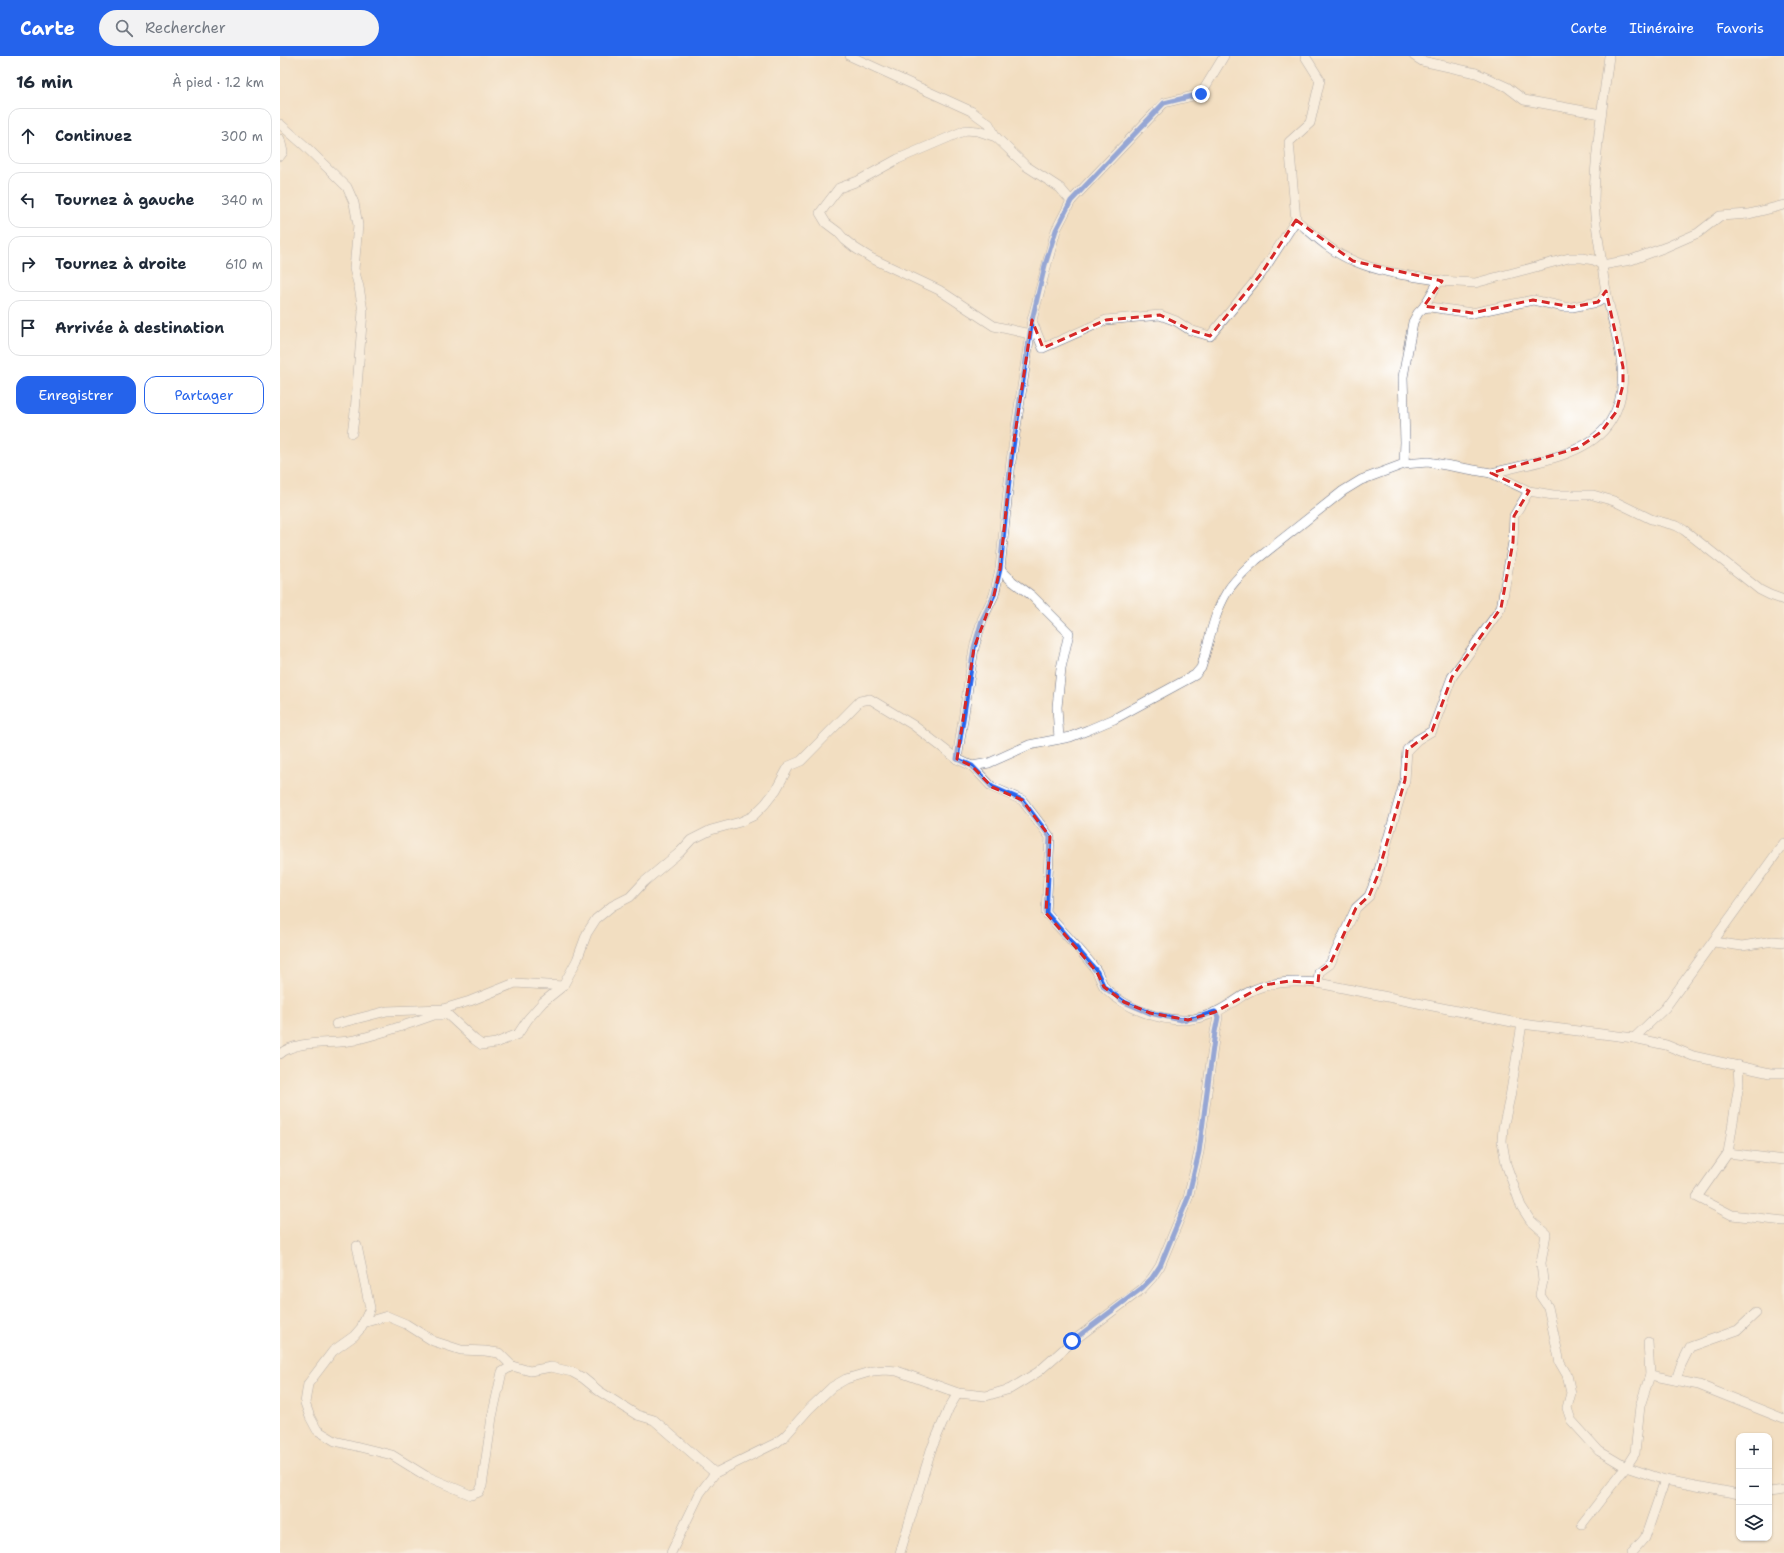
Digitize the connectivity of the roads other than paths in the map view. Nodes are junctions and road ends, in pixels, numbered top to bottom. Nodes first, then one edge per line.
1 (850, 56) edge
2 (1224, 56) edge
3 (1305, 56) edge
4 (1414, 56) edge
5 (1609, 56) edge
6 (1601, 114) junction
7 (280, 124) edge
8 (996, 137) junction
9 (280, 139) edge
10 (280, 156) edge
11 (1071, 201) junction
12 (1784, 205) edge
13 (1296, 220) junction
14 (1602, 265) junction
15 (1442, 281) junction
16 (1606, 291) junction
17 (1423, 308) junction
18 (1032, 320) junction
19 (1030, 334) junction
20 (352, 433) dead end
21 (1404, 464) junction
22 (1491, 473) junction
23 (1529, 491) junction
24 (1000, 569) junction
25 (1784, 600) edge
26 (1059, 739) junction
27 (957, 759) junction
28 (972, 766) junction
29 (1784, 843) edge
30 (1714, 942) junction
31 (1784, 942) edge
32 (1318, 983) junction
33 (563, 986) junction
34 (1215, 1012) junction
35 (336, 1024) dead end
36 (1522, 1024) junction
37 (1634, 1038) junction
38 (280, 1054) edge
39 (1738, 1065) junction
40 (1784, 1073) edge
41 (1728, 1153) junction
42 (1784, 1160) edge
43 (1784, 1221) edge
44 (357, 1246) dead end
45 (1756, 1313) dead end
46 (363, 1323) junction
47 (1648, 1342) dead end
48 (512, 1366) junction
49 (1650, 1375) junction
50 (1676, 1380) junction
51 (958, 1393) junction
52 (1784, 1419) edge
53 (1626, 1468) junction
54 (715, 1473) junction
55 (1665, 1480) junction
56 (1784, 1490) edge
57 (1772, 1492) edge
58 (1736, 1494) edge
59 (1582, 1524) dead end
60 (671, 1553) edge
61 (900, 1553) edge
62 (1632, 1553) edge

1 - 8 street
2 - 11 street
3 - 13 street
4 - 6 street
5 - 6 street
6 - 14 street
7 - 20 street
8 - 11 street
8 - 19 street
9 - 10 street
11 - 18 street
12 - 14 street
13 - 15 street
13 - 18 street
14 - 15 street
14 - 16 street
15 - 17 street
16 - 17 street
16 - 22 street
17 - 21 street
18 - 19 street
19 - 24 street
21 - 22 street
21 - 26 street
22 - 23 street
23 - 25 street
23 - 32 street
24 - 26 street
24 - 27 street
26 - 28 street
27 - 28 street
27 - 33 street
28 - 34 street
29 - 30 street
30 - 31 street
30 - 37 street
32 - 34 street
32 - 36 street
33 - 35 street
33 - 38 street
34 - 51 street
36 - 37 street
36 - 53 street
37 - 39 street
39 - 40 street
39 - 41 street
41 - 42 street
41 - 43 street
44 - 46 street
45 - 50 street
46 - 48 street
46 - 48 street
47 - 49 street
48 - 54 street
49 - 50 street
49 - 53 street
50 - 52 street
51 - 54 street
51 - 61 street
53 - 55 street
53 - 59 street
54 - 60 street
55 - 58 street
55 - 62 street
56 - 57 street

